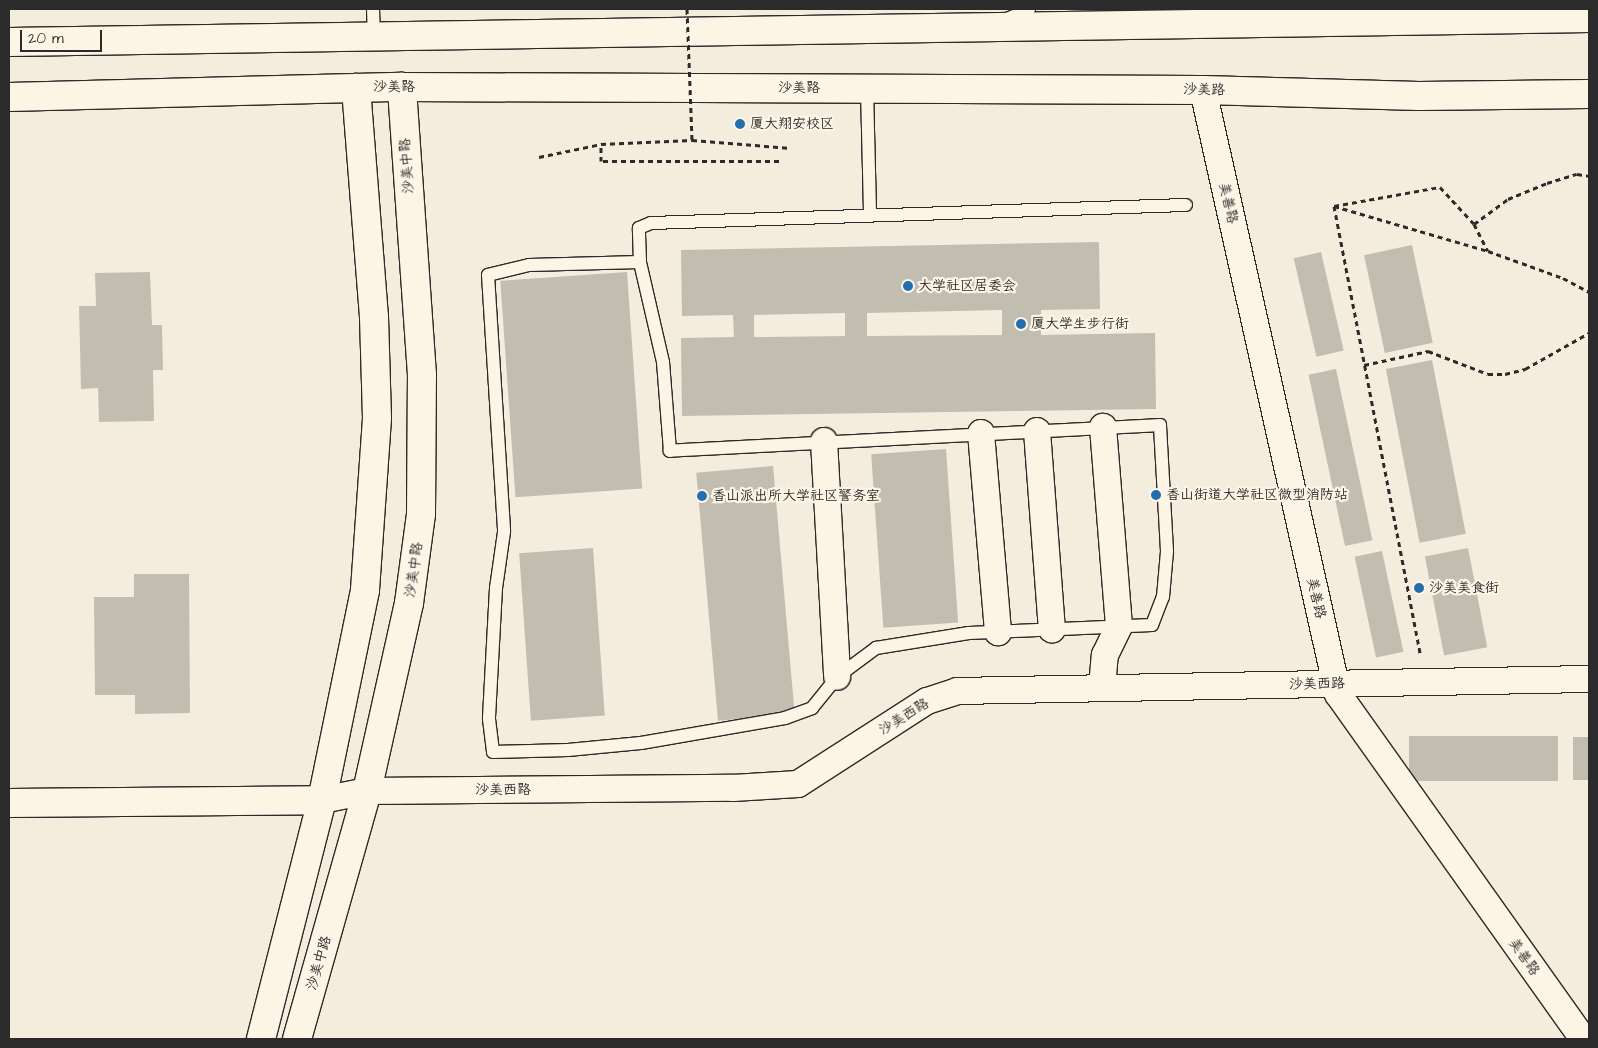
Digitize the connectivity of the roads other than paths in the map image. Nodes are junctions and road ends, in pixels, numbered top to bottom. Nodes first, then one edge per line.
1 (1029, 9) edge
2 (1449, 15) edge
3 (1589, 18) edge
4 (373, 22) edge
5 (990, 27) junction
6 (9, 42) edge
7 (402, 87) junction
8 (356, 88) junction
9 (867, 89) junction
10 (1203, 90) junction
11 (1589, 94) edge
12 (9, 97) edge
13 (1186, 205) dead end
14 (870, 216) junction
15 (640, 262) junction
16 (1103, 427) junction
17 (1037, 431) junction
18 (981, 433) junction
19 (824, 441) junction
20 (1119, 626) junction
21 (1052, 629) junction
22 (998, 632) junction
23 (836, 677) junction
24 (1589, 679) edge
25 (1336, 684) junction
26 (1102, 687) junction
27 (367, 791) junction
28 (322, 800) junction
29 (9, 804) edge
30 (261, 1039) edge
31 (298, 1039) edge
32 (1583, 1039) edge

1 - 5 lane
2 - 3 main road
2 - 5 main road
4 - 5 main road
4 - 6 main road
7 - 8 main road, 沙美路
7 - 9 main road, 沙美路
7 - 27 main road, 沙美中路
8 - 12 main road, 沙美路
8 - 28 main road
9 - 10 main road, 沙美路
9 - 14 lane
10 - 11 main road, 沙美路
10 - 25 street, 美善路
13 - 14 lane
14 - 15 lane
15 - 19 lane
15 - 23 lane
16 - 17 lane
16 - 20 street
16 - 20 lane
17 - 18 lane
17 - 21 street
18 - 19 lane
18 - 22 street
19 - 23 street
20 - 21 lane
20 - 26 street
21 - 22 lane
22 - 23 lane
24 - 25 street, 沙美西路
25 - 26 street, 沙美西路
25 - 32 street, 美善路
26 - 27 street, 沙美西路
27 - 28 street, 沙美西路
27 - 31 main road, 沙美中路
28 - 29 main road
28 - 30 main road

